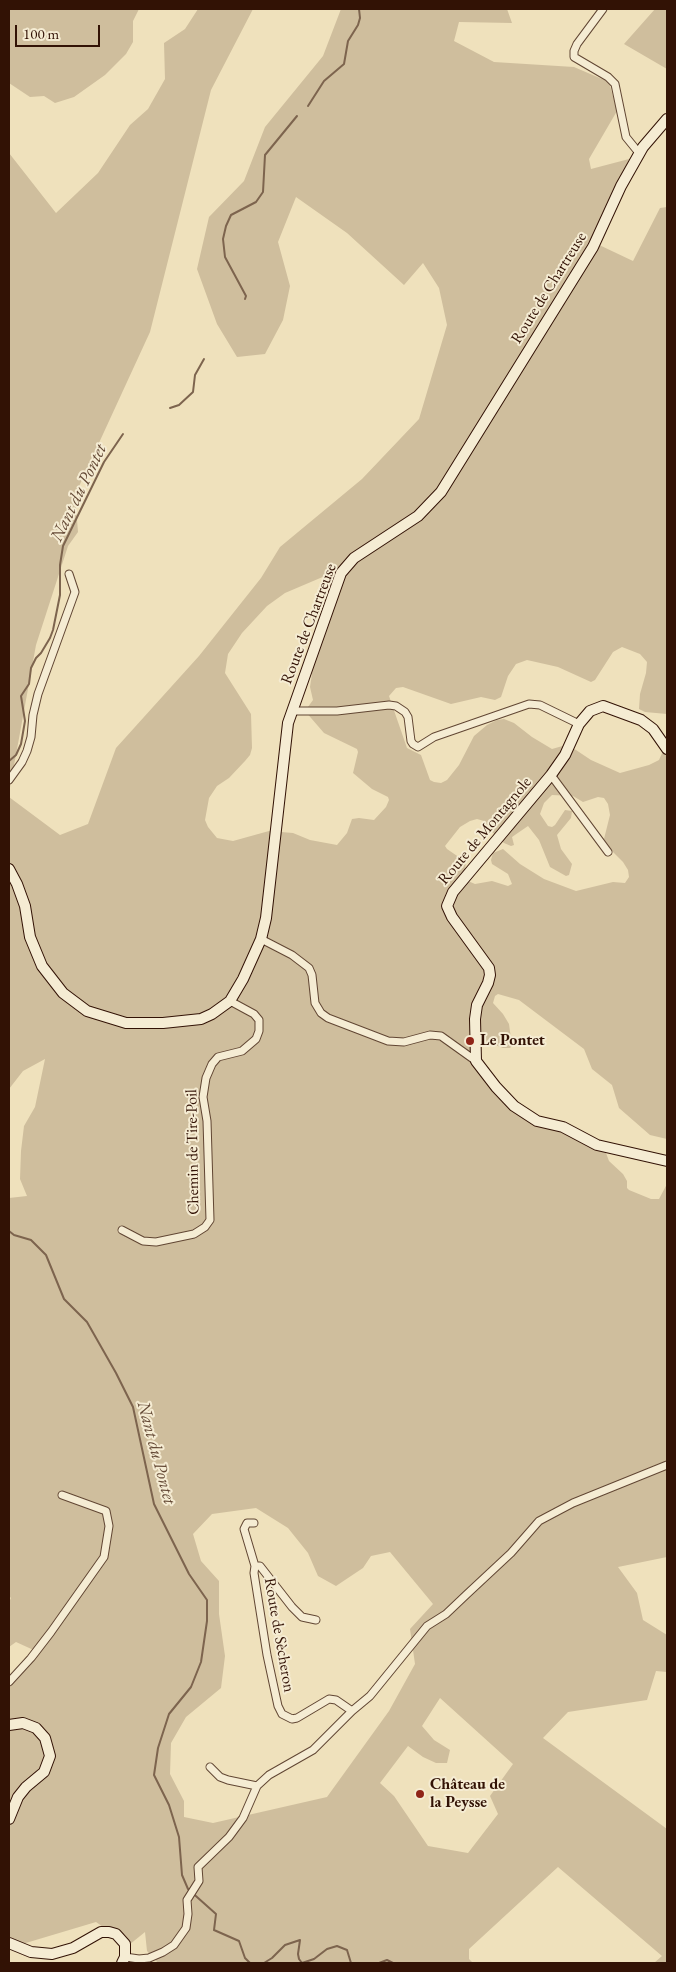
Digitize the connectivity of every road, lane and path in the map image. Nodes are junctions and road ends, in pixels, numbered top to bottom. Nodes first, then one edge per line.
1 (603, 9) edge
2 (667, 118) edge
3 (639, 153) junction
4 (69, 574) dead end
5 (292, 711) junction
6 (579, 724) junction
7 (667, 749) edge
8 (551, 775) junction
9 (9, 780) edge
10 (608, 852) dead end
11 (9, 869) edge
12 (262, 939) junction
13 (230, 1001) junction
14 (476, 1061) junction
15 (667, 1161) edge
16 (122, 1230) dead end
17 (667, 1465) edge
18 (62, 1495) dead end
19 (254, 1523) dead end
20 (255, 1566) junction
21 (316, 1620) dead end
22 (9, 1682) edge
23 (352, 1711) junction
24 (9, 1725) edge
25 (210, 1767) dead end
26 (257, 1786) junction
27 (9, 1818) edge
28 (9, 1944) edge
29 (124, 1960) edge

1 - 3 street
2 - 3 main road, Route de Chartreuse
3 - 5 main road, Route de Chartreuse
4 - 9 street
5 - 6 street
5 - 12 main road, Route de Chartreuse
6 - 7 main road, Route de Montagnole
6 - 8 main road, Route de Montagnole
8 - 10 street
8 - 14 main road, Route de Montagnole
11 - 13 main road
12 - 13 main road, Route de Chartreuse
12 - 14 street
13 - 16 street, Chemin de Tire-Poil
14 - 15 main road
17 - 23 street
18 - 22 street
19 - 20 street
20 - 21 street, Route de Sècheron
20 - 23 street, Route de Sècheron
23 - 26 street
24 - 27 main road
25 - 26 street
26 - 29 street
28 - 29 main road

